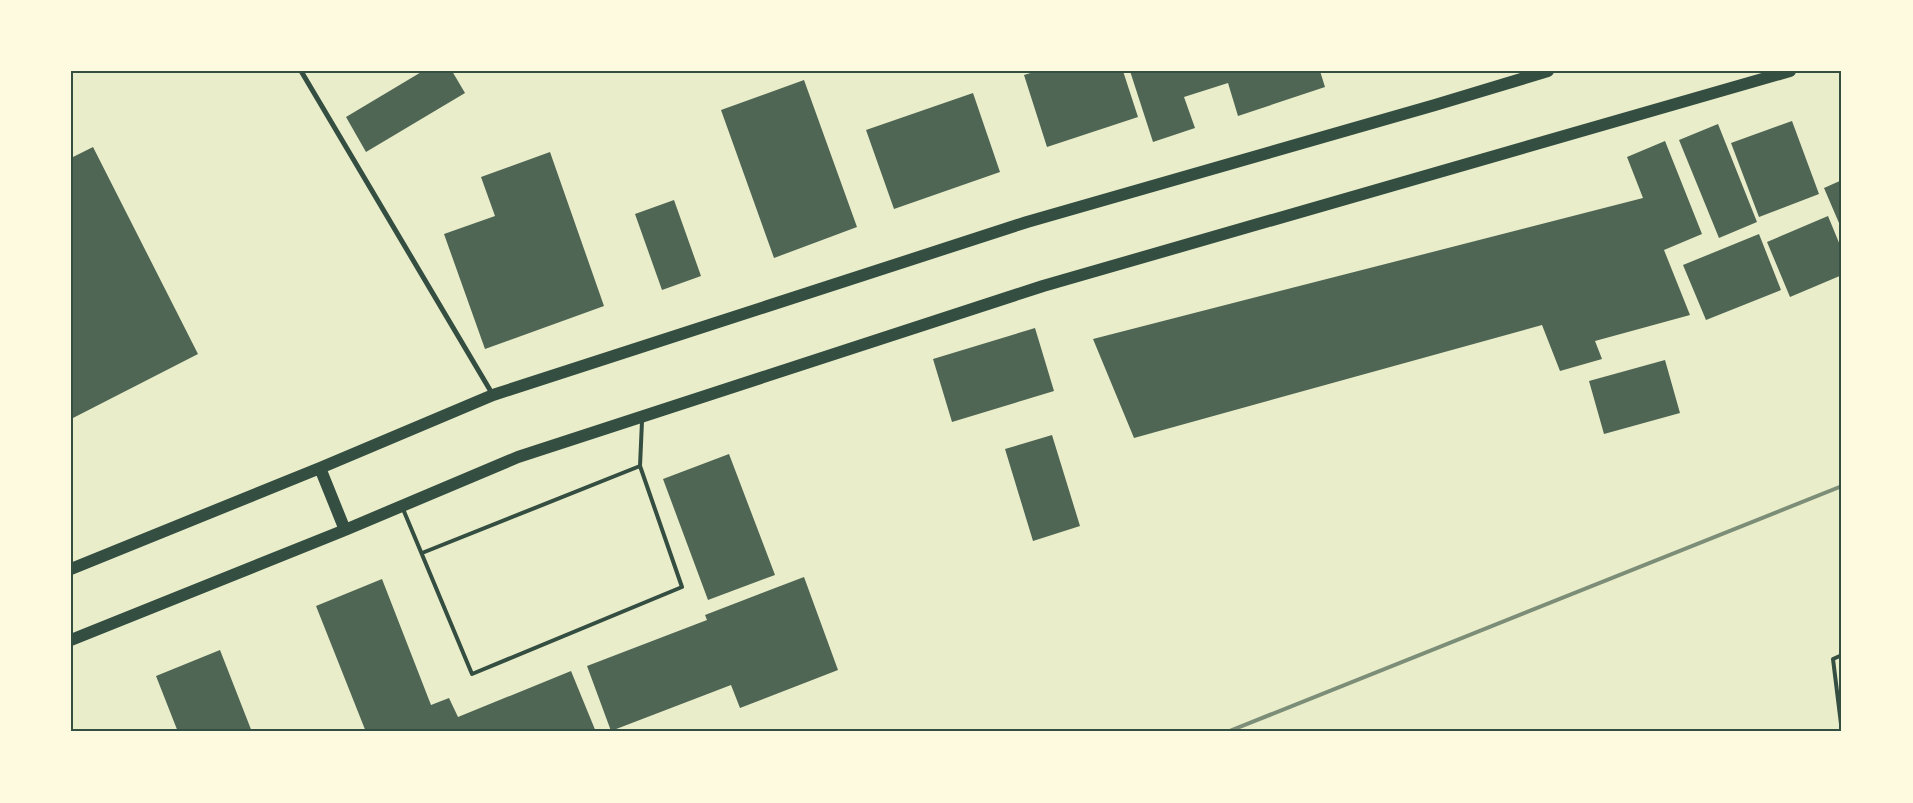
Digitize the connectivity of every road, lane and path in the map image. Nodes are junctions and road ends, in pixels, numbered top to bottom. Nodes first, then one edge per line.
1 (300, 71) edge
2 (1548, 71) edge
3 (1790, 71) edge
4 (493, 395) junction
5 (642, 416) junction
6 (640, 466) junction
7 (320, 468) junction
8 (402, 506) junction
9 (345, 530) junction
10 (422, 553) junction
11 (71, 569) edge
12 (71, 640) edge
13 (1842, 655) edge
14 (1842, 732) edge

1 - 4 street
2 - 4 main road
3 - 5 main road
4 - 7 main road
5 - 6 lane
5 - 8 main road
6 - 10 lane
6 - 10 lane
7 - 9 main road
7 - 11 main road
8 - 9 main road
8 - 10 lane
9 - 12 main road
13 - 14 lane

